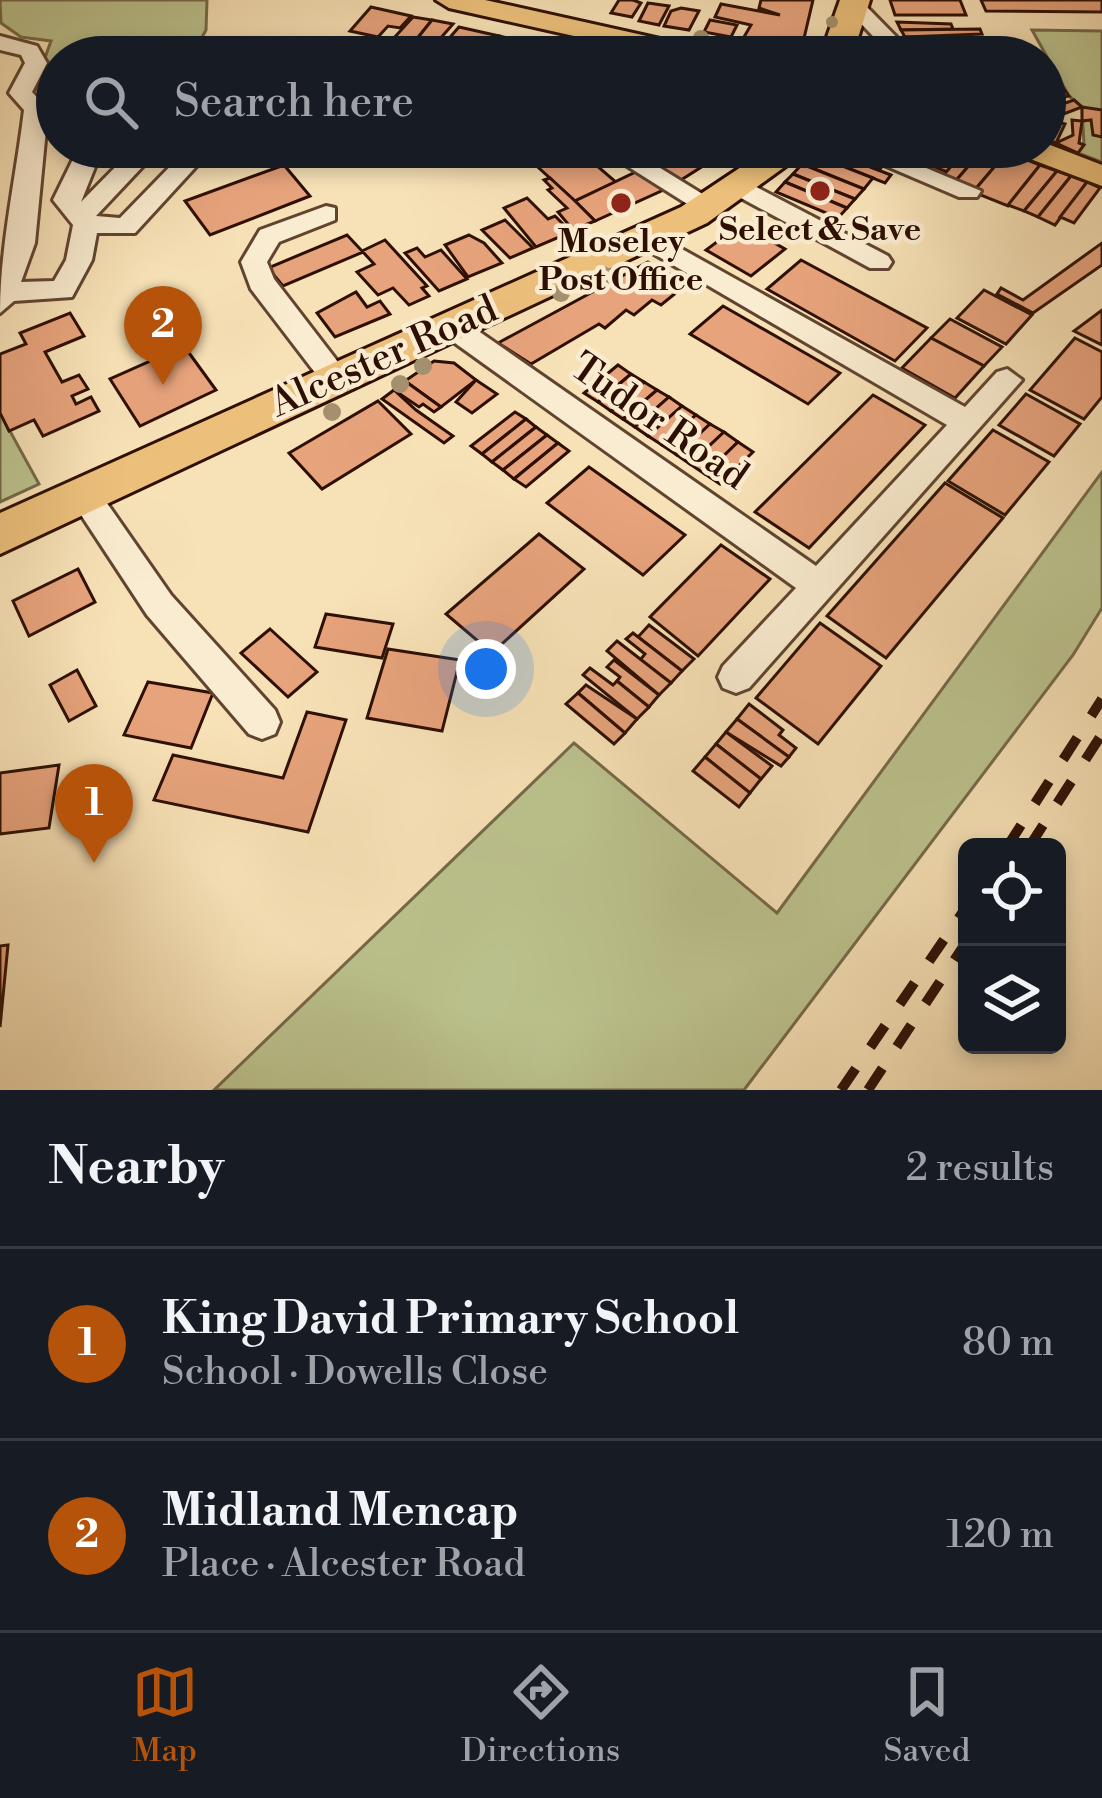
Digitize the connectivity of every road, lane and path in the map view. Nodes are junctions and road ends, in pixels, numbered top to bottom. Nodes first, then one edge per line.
1 (449, 0) edge
2 (855, 3) edge
3 (611, 36) edge
4 (843, 36) edge
5 (856, 36) edge
6 (886, 36) edge
7 (0, 43) edge
8 (36, 62) edge
9 (36, 65) edge
10 (1066, 162) edge
11 (28, 163) junction
12 (0, 166) edge
13 (87, 168) edge
14 (127, 168) edge
15 (182, 168) edge
16 (705, 168) edge
17 (908, 168) edge
18 (1102, 176) edge
19 (746, 177) edge
20 (968, 191) dead end
21 (25, 207) junction
22 (78, 214) junction
23 (326, 214) dead end
24 (646, 238) junction
25 (879, 262) dead end
26 (4, 297) edge
27 (452, 326) junction
28 (336, 379) junction
29 (1007, 380) dead end
30 (968, 422) junction
31 (84, 495) junction
32 (0, 534) edge
33 (819, 586) junction
34 (736, 677) dead end
35 (262, 722) dead end

1 - 3 main road
2 - 4 highway
2 - 5 highway
2 - 6 street
7 - 8 street
9 - 11 street
10 - 18 main road
11 - 12 street
11 - 21 street
13 - 22 street
14 - 22 street
15 - 22 street
16 - 19 street
17 - 20 street
19 - 24 highway, Alcester Road
19 - 25 street
21 - 22 street
21 - 26 street
22 - 26 street
23 - 28 street
24 - 27 highway, Alcester Road
24 - 30 street
27 - 28 highway, Alcester Road
27 - 33 street, Tudor Road
28 - 31 highway, Alcester Road
29 - 30 street
30 - 33 street
31 - 32 highway, Alcester Road
31 - 35 street
33 - 34 street

